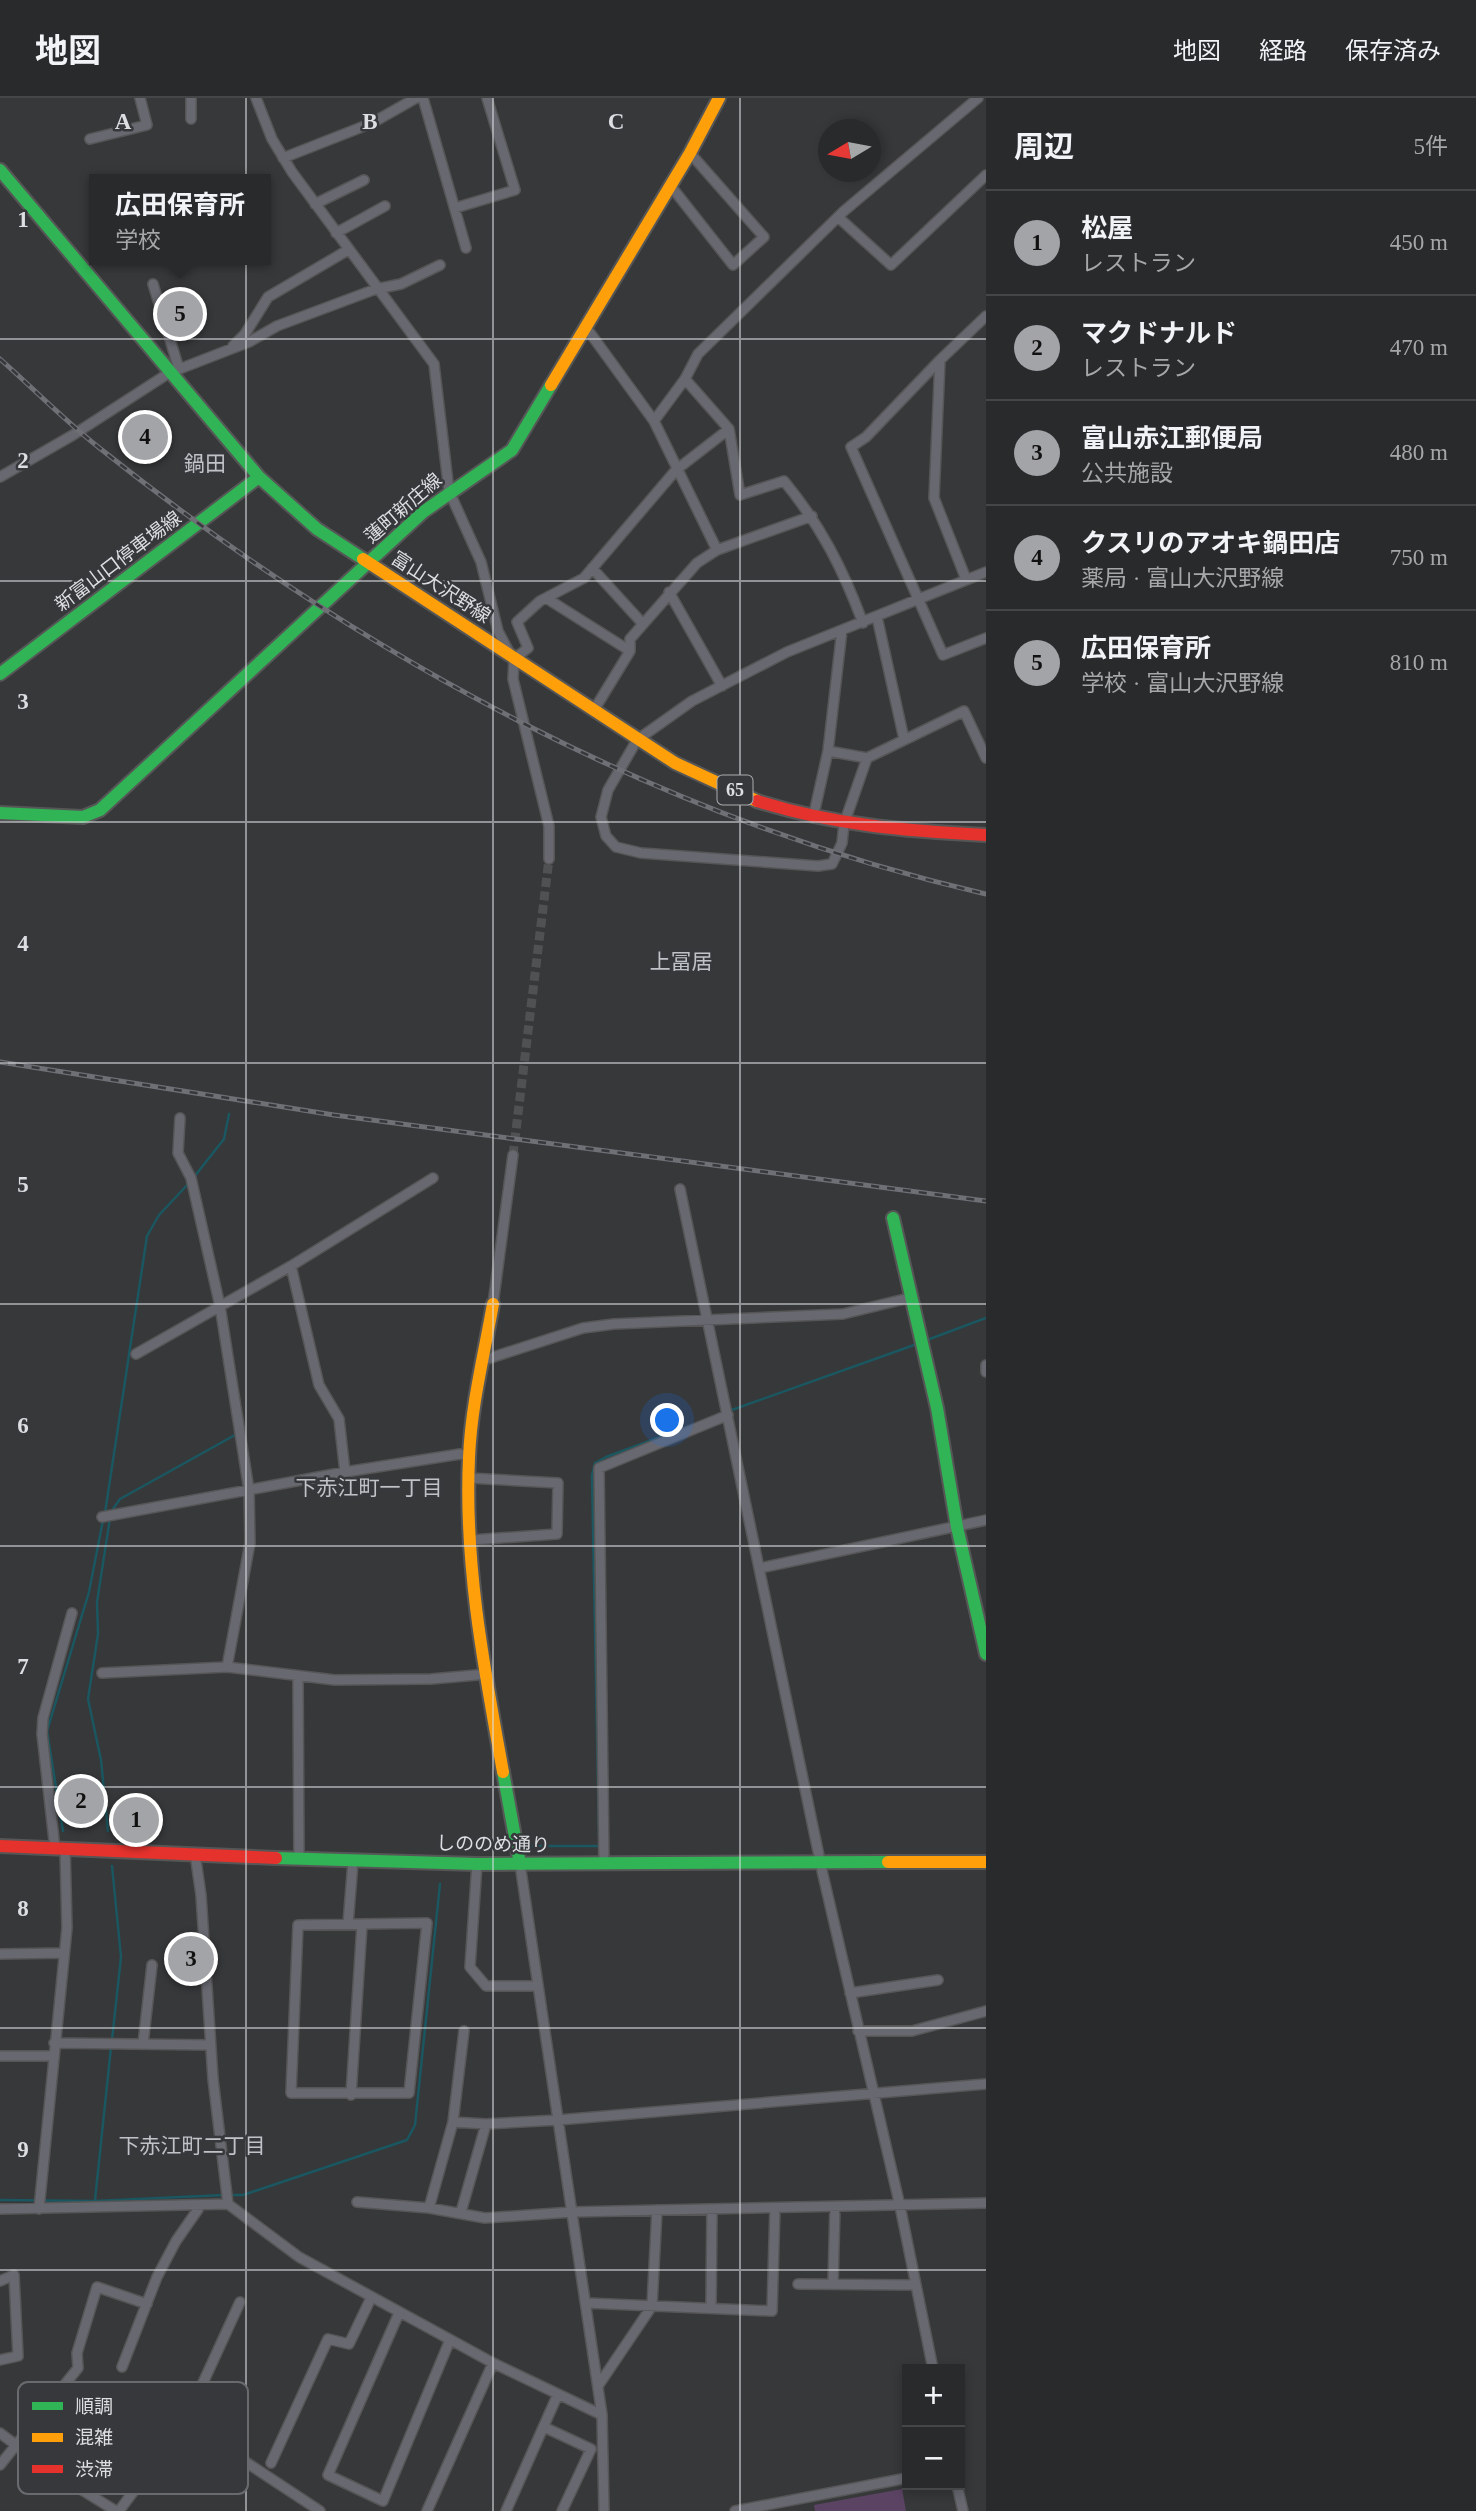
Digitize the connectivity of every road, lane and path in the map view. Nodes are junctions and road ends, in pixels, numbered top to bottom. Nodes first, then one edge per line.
1 (140, 98) edge
2 (191, 98) edge
3 (256, 98) edge
4 (416, 98) edge
5 (423, 98) edge
6 (487, 98) edge
7 (719, 98) edge
8 (978, 98) edge
9 (191, 118) dead end
10 (90, 139) dead end
11 (690, 153) junction
12 (283, 158) junction
13 (0, 170) edge
14 (986, 175) edge
15 (364, 180) dead end
16 (670, 185) junction
17 (315, 204) junction
18 (385, 206) dead end
19 (455, 208) junction
20 (838, 217) junction
21 (336, 233) junction
22 (466, 247) dead end
23 (348, 250) junction
24 (440, 265) dead end
25 (153, 284) dead end
26 (376, 289) junction
27 (986, 316) edge
28 (584, 326) junction
29 (230, 349) junction
30 (940, 360) junction
31 (174, 371) junction
32 (685, 379) junction
33 (654, 421) junction
34 (729, 429) junction
35 (0, 463) edge
36 (676, 470) junction
37 (10, 471) junction
38 (0, 477) edge
39 (259, 477) junction
40 (449, 491) junction
41 (812, 516) junction
42 (717, 550) junction
43 (370, 563) junction
44 (592, 568) junction
45 (986, 572) edge
46 (966, 579) junction
47 (669, 592) junction
48 (546, 598) junction
49 (920, 599) junction
50 (877, 617) junction
51 (863, 622) junction
52 (643, 624) junction
53 (842, 630) junction
54 (986, 638) edge
55 (630, 651) junction
56 (514, 659) junction
57 (0, 674) edge
58 (722, 686) junction
59 (594, 710) junction
60 (904, 739) junction
61 (637, 740) junction
62 (828, 751) junction
63 (867, 758) junction
64 (986, 758) edge
65 (0, 813) edge
66 (813, 818) junction
67 (844, 824) junction
68 (986, 835) edge
69 (550, 859) tunnel mouth
70 (180, 1118) dead end
71 (513, 1156) tunnel mouth
72 (433, 1178) dead end
73 (680, 1189) dead end
74 (893, 1217) dead end
75 (291, 1266) junction
76 (909, 1298) junction
77 (493, 1304) joint
78 (220, 1306) junction
79 (708, 1322) junction
80 (136, 1354) dead end
81 (484, 1360) junction
82 (986, 1365) edge
83 (986, 1372) edge
84 (728, 1415) junction
85 (469, 1456) junction
86 (345, 1472) junction
87 (469, 1478) junction
88 (249, 1490) junction
89 (102, 1517) dead end
90 (986, 1520) edge
91 (957, 1527) junction
92 (471, 1540) junction
93 (760, 1568) junction
94 (72, 1613) dead end
95 (986, 1654) edge
96 (227, 1667) junction
97 (102, 1673) dead end
98 (488, 1674) junction
99 (298, 1677) junction
100 (0, 1846) edge
101 (60, 1849) junction
102 (195, 1854) junction
103 (299, 1859) junction
104 (353, 1861) junction
105 (986, 1862) edge
106 (821, 1863) junction
107 (477, 1864) junction
108 (520, 1864) junction
109 (604, 1864) junction
110 (348, 1924) junction
111 (362, 1925) junction
112 (64, 1953) junction
113 (0, 1954) edge
114 (152, 1965) dead end
115 (938, 1980) dead end
116 (538, 1986) junction
117 (850, 1993) junction
118 (986, 2011) edge
119 (464, 2031) dead end
120 (858, 2031) junction
121 (54, 2043) junction
122 (144, 2044) junction
123 (210, 2045) junction
124 (0, 2056) edge
125 (53, 2056) junction
126 (986, 2084) edge
127 (872, 2093) junction
128 (351, 2095) junction
129 (558, 2120) junction
130 (453, 2122) junction
131 (486, 2124) junction
132 (228, 2198) junction
133 (357, 2202) dead end
134 (986, 2203) edge
135 (201, 2205) junction
136 (900, 2206) junction
137 (835, 2207) junction
138 (39, 2208) junction
139 (429, 2208) junction
140 (775, 2208) junction
141 (712, 2209) junction
142 (0, 2210) edge
143 (657, 2210) junction
144 (461, 2212) junction
145 (572, 2212) junction
146 (0, 2281) edge
147 (798, 2284) dead end
148 (832, 2284) junction
149 (916, 2285) junction
150 (371, 2298) junction
151 (240, 2302) dead end
152 (586, 2303) junction
153 (147, 2304) junction
154 (652, 2306) junction
155 (711, 2308) junction
156 (399, 2313) junction
157 (450, 2340) junction
158 (0, 2360) edge
159 (492, 2363) junction
160 (932, 2364) edge
161 (122, 2367) dead end
162 (70, 2382) edge
163 (203, 2382) edge
164 (598, 2386) junction
165 (558, 2394) junction
166 (602, 2415) junction
167 (546, 2428) junction
168 (0, 2433) edge
169 (18, 2440) edge
170 (13, 2446) junction
171 (18, 2449) edge
172 (271, 2463) dead end
173 (0, 2465) edge
174 (248, 2466) edge
175 (902, 2479) edge
176 (958, 2490) edge
177 (90, 2494) edge
178 (130, 2494) edge
179 (307, 2507) edge
180 (117, 2511) edge
181 (320, 2511) edge
182 (427, 2511) edge
183 (506, 2511) edge
184 (562, 2511) edge
185 (604, 2511) edge
186 (735, 2511) edge
187 (963, 2511) edge

1 - 10 street
2 - 9 street
3 - 12 street
4 - 12 street
5 - 19 street
6 - 19 street
7 - 11 main road, 蓮町新庄線
8 - 20 street
11 - 16 main road, 蓮町新庄線
11 - 16 street
12 - 17 street
13 - 31 main road, 富山大沢野線 / 65
14 - 20 street
15 - 17 street
16 - 28 main road, 蓮町新庄線
17 - 21 street
18 - 21 street
19 - 22 street
20 - 32 street
21 - 23 street
23 - 26 street
23 - 29 street
24 - 26 street
25 - 31 street
26 - 29 street
26 - 40 street
27 - 30 street
28 - 33 street
28 - 40 main road, 蓮町新庄線
29 - 31 street
30 - 46 street
30 - 49 street
31 - 37 street
31 - 39 main road, 富山大沢野線 / 65
32 - 33 street
32 - 34 street
33 - 36 street
34 - 36 street
34 - 41 street
35 - 37 street
36 - 42 street
36 - 44 street
37 - 38 street
39 - 43 main road, 富山大沢野線 / 65
39 - 57 main road, 新富山口停車場線
40 - 43 main road, 蓮町新庄線
40 - 56 street
41 - 42 street
41 - 51 street
42 - 47 street
43 - 56 main road, 富山大沢野線 / 65
43 - 65 main road, 蓮町新庄線
44 - 48 street
44 - 52 street
45 - 46 street
46 - 49 street
47 - 52 street
47 - 58 street
48 - 55 street
48 - 56 street
49 - 50 street
49 - 54 street
50 - 51 street
50 - 60 street
51 - 53 street
52 - 55 street
53 - 58 street
53 - 62 street
55 - 59 street
56 - 59 main road, 富山大沢野線 / 65
56 - 69 street
58 - 61 street
59 - 61 main road, 富山大沢野線 / 65
60 - 63 street
60 - 64 street
61 - 66 main road, 富山大沢野線 / 65
61 - 67 street
62 - 63 street
62 - 66 street
63 - 67 street
66 - 67 main road, 富山大沢野線 / 65
67 - 68 main road, 富山大沢野線 / 65
70 - 78 street
71 - 77 street
72 - 75 street
73 - 79 street
74 - 76 main road
75 - 78 street
75 - 86 street
76 - 79 street
76 - 91 main road
77 - 81 main road
78 - 80 street
78 - 88 street
79 - 81 street
79 - 84 street
81 - 85 main road
82 - 83 street
84 - 93 street
84 - 109 street
85 - 86 street
85 - 87 main road
86 - 88 street
87 - 92 main road
87 - 92 street
88 - 89 street
88 - 96 street
90 - 91 street
91 - 93 street
91 - 95 main road
92 - 98 main road
93 - 106 street
94 - 101 street
96 - 97 street
96 - 99 street
98 - 99 street
98 - 108 main road
99 - 103 street
100 - 101 main road, しののめ通り
101 - 102 main road, しののめ通り
101 - 112 street
102 - 103 main road, しののめ通り
102 - 123 street
103 - 104 main road, しののめ通り
104 - 107 main road, しののめ通り
104 - 110 street
105 - 106 main road, しののめ通り
106 - 109 main road, しののめ通り
106 - 117 street
107 - 108 main road, しののめ通り
107 - 116 street
108 - 109 main road, しののめ通り
108 - 116 street
110 - 111 street
110 - 128 street
111 - 128 street
111 - 128 street
112 - 113 street
112 - 121 street
114 - 122 street
115 - 117 street
116 - 129 street
117 - 120 street
118 - 120 street
119 - 130 street
120 - 127 street
121 - 122 street
121 - 125 street
122 - 123 street
123 - 132 street
124 - 125 street
125 - 138 street
126 - 127 street
127 - 129 street
127 - 136 street
129 - 131 street
129 - 145 street
130 - 131 street
130 - 139 street
131 - 144 street
132 - 135 street
132 - 150 street
133 - 139 street
134 - 136 street
135 - 138 street
135 - 153 street
136 - 137 street
136 - 149 street
137 - 140 street
137 - 148 street
138 - 142 street
139 - 144 street
140 - 141 street
140 - 155 street
141 - 143 street
141 - 155 street
143 - 145 street
143 - 154 street
144 - 145 street
145 - 152 street
146 - 158 street
147 - 148 street
148 - 149 street
149 - 160 street
150 - 156 street
150 - 172 street
151 - 163 street
152 - 154 street
152 - 164 street
153 - 161 street
153 - 162 street
154 - 155 street
154 - 164 street
156 - 157 street
156 - 157 street
157 - 159 street
159 - 165 street
159 - 182 street
164 - 166 street
165 - 166 street
165 - 167 street
166 - 185 street
167 - 183 street
167 - 184 street
168 - 170 street
169 - 170 street
170 - 171 street
170 - 173 street
174 - 179 street
175 - 186 street
176 - 187 street
177 - 180 street
178 - 180 street
179 - 181 street

